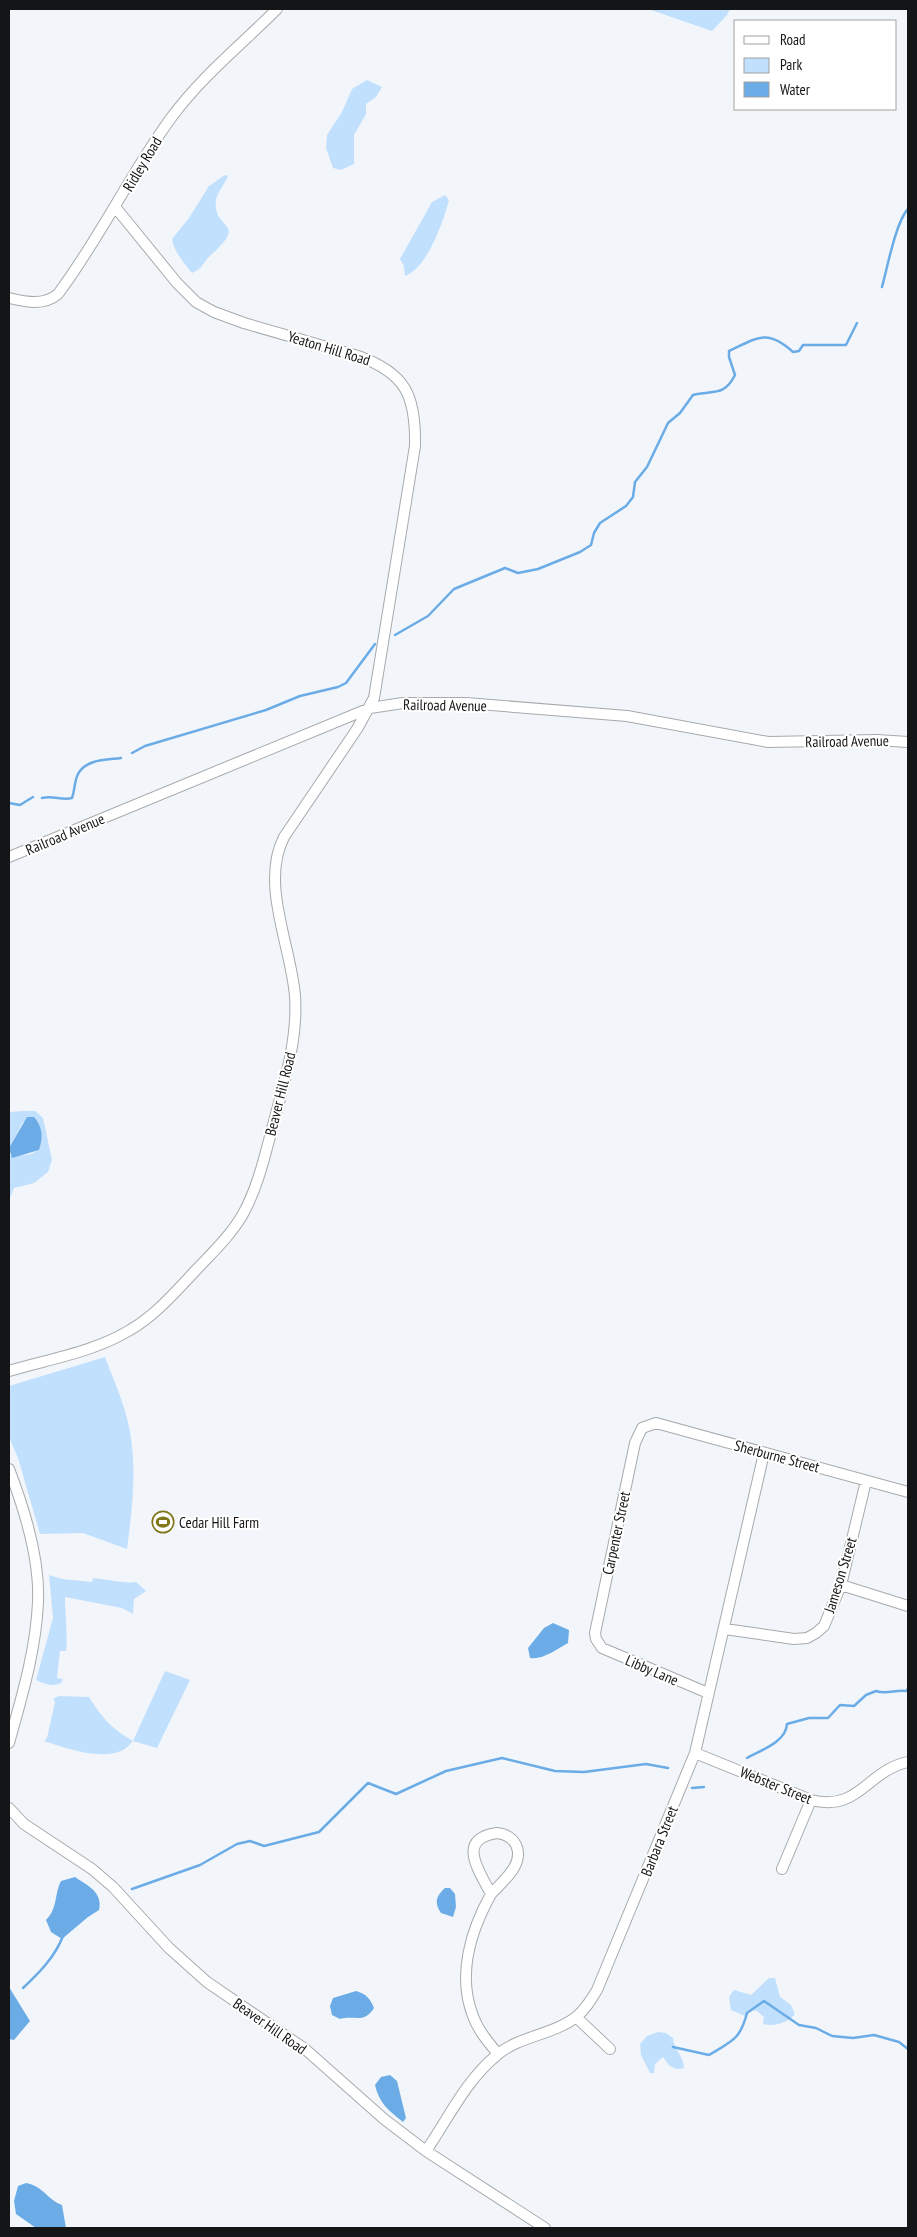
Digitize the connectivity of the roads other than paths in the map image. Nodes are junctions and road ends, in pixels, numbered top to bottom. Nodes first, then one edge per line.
1 (277, 9) edge
2 (116, 208) junction
3 (9, 298) edge
4 (370, 708) junction
5 (908, 742) edge
6 (9, 857) edge
7 (9, 1372) edge
8 (646, 1426) joint
9 (764, 1453) junction
10 (9, 1469) edge
11 (866, 1481) junction
12 (908, 1492) edge
13 (841, 1585) junction
14 (908, 1606) edge
15 (725, 1629) junction
16 (598, 1644) joint
17 (708, 1693) junction
18 (9, 1743) edge
19 (695, 1753) junction
20 (908, 1762) edge
21 (812, 1800) junction
22 (9, 1808) edge
23 (782, 1869) dead end
24 (491, 1894) junction
25 (576, 2017) junction
26 (610, 2049) dead end
27 (498, 2054) junction
28 (426, 2151) junction
29 (545, 2228) edge

1 - 2 street, Ridley Road
2 - 3 street, Ridley Road
2 - 4 street, Yeaton Hill Road
4 - 5 street, Railroad Avenue
4 - 6 street, Railroad Avenue
4 - 7 street, Beaver Hill Road
8 - 9 street, Sherburne Street
8 - 16 street, Carpenter Street
9 - 11 street, Sherburne Street
9 - 15 street, Barbara Street
10 - 18 street
11 - 12 street, Sherburne Street
11 - 13 street, Jameson Street
13 - 14 street
13 - 15 street, Jameson Street
15 - 17 street, Barbara Street
16 - 17 street, Libby Lane
17 - 19 street, Barbara Street
19 - 21 street, Webster Street
19 - 25 street, Barbara Street
20 - 21 street, Webster Street
21 - 23 street
22 - 28 street, Beaver Hill Road
24 - 24 street
24 - 27 street
25 - 26 street
25 - 27 street, Barbara Street
27 - 28 street, Barbara Street
28 - 29 street, Beaver Hill Road

